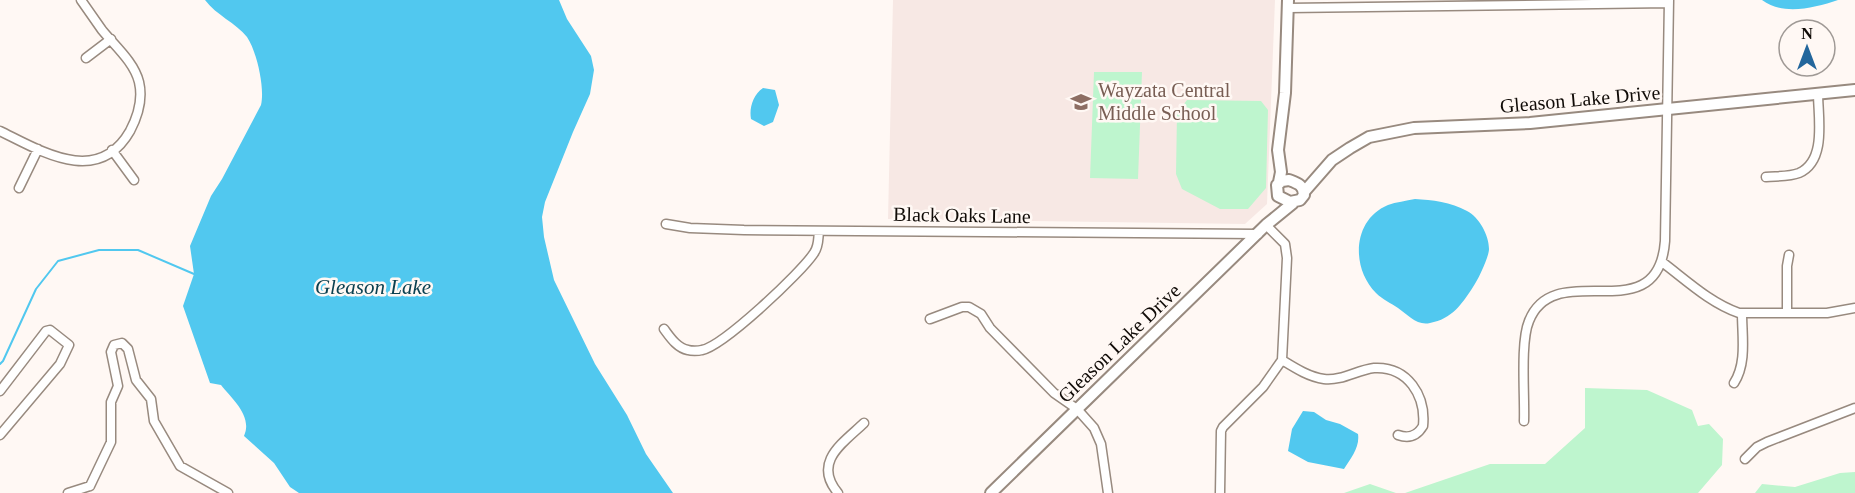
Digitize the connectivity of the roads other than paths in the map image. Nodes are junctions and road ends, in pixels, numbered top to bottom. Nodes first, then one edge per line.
1 (81, 0) edge
2 (1669, 1) edge
3 (1288, 4) edge
4 (111, 39) junction
5 (86, 58) dead end
6 (1855, 90) edge
7 (1818, 93) junction
8 (1668, 109) junction
9 (0, 131) edge
10 (38, 149) junction
11 (112, 150) junction
12 (1766, 177) dead end
13 (134, 180) dead end
14 (1284, 181) junction
15 (20, 188) dead end
16 (1302, 189) junction
17 (1280, 198) junction
18 (1293, 203) junction
19 (1270, 222) junction
20 (666, 224) dead end
21 (819, 231) junction
22 (1258, 234) junction
23 (1789, 255) dead end
24 (1662, 262) junction
25 (1855, 308) edge
26 (1742, 313) junction
27 (1787, 313) junction
28 (930, 319) dead end
29 (664, 329) dead end
30 (1282, 360) junction
31 (138, 382) junction
32 (1734, 383) dead end
33 (118, 386) junction
34 (0, 391) edge
35 (1855, 408) edge
36 (1077, 409) junction
37 (1524, 422) dead end
38 (864, 423) dead end
39 (0, 435) edge
40 (1398, 435) dead end
41 (1745, 459) dead end
42 (91, 489) edge
43 (68, 493) edge
44 (228, 493) edge
45 (838, 493) edge
46 (991, 493) edge
47 (1108, 493) edge
48 (1220, 493) edge

1 - 4 street
2 - 3 street
2 - 8 street
3 - 14 main road
4 - 5 street
4 - 11 street
6 - 7 main road, Gleason Lake Drive
7 - 8 main road, Gleason Lake Drive
7 - 12 street
8 - 16 main road, Gleason Lake Drive
8 - 24 street
9 - 10 street
10 - 11 street
10 - 15 street
11 - 13 street
14 - 16 main road
14 - 17 main road
16 - 18 main road, Gleason Lake Drive
17 - 18 main road
17 - 19 main road, Gleason Lake Drive
18 - 19 main road, Gleason Lake Drive
19 - 22 main road, Gleason Lake Drive
19 - 30 street
20 - 21 street, Black Oaks Lane
21 - 22 street, Black Oaks Lane
21 - 29 street
22 - 36 main road, Gleason Lake Drive
23 - 27 street
24 - 26 street
24 - 37 street
25 - 27 street
26 - 27 street
26 - 32 street
28 - 36 street
30 - 40 street
30 - 48 street
31 - 33 street
31 - 33 street
31 - 44 street
33 - 42 street
34 - 39 street
35 - 41 street
36 - 46 main road, Gleason Lake Drive
36 - 47 street
38 - 45 street
42 - 43 street

